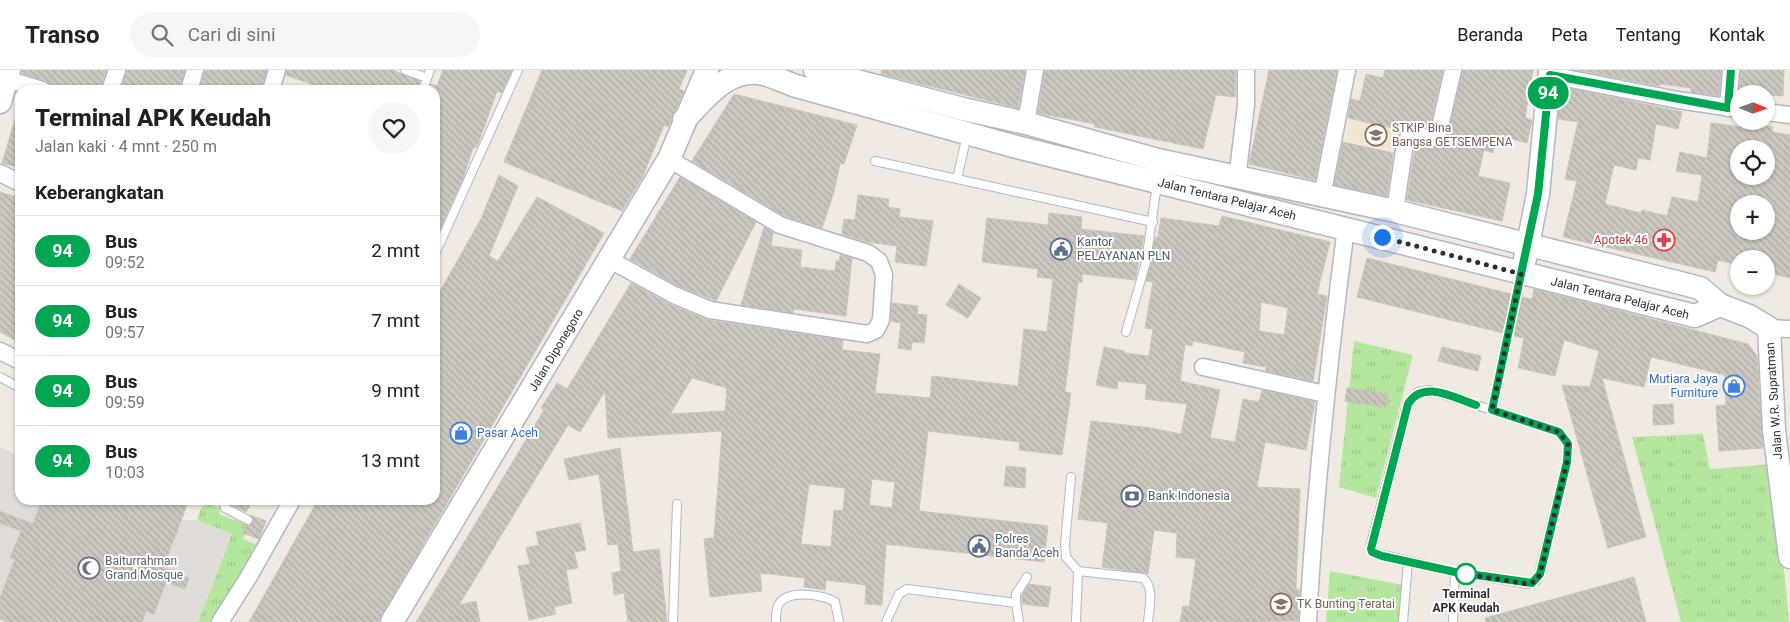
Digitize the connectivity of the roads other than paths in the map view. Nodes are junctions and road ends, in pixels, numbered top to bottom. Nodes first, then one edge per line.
1 (117, 70) edge
2 (195, 70) edge
3 (277, 70) edge
4 (405, 70) edge
5 (430, 70) edge
6 (518, 70) edge
7 (707, 70) edge
8 (816, 70) edge
9 (1035, 70) edge
10 (1246, 70) edge
11 (1347, 70) edge
12 (1453, 70) edge
13 (1731, 70) edge
14 (1550, 72) edge
15 (847, 73) edge
16 (5, 75) edge
17 (427, 78) junction
18 (30, 85) edge
19 (112, 85) edge
20 (190, 85) edge
21 (272, 85) edge
22 (425, 85) edge
23 (1732, 85) edge
24 (0, 102) edge
25 (1730, 107) edge
26 (1775, 114) edge
27 (1790, 116) edge
28 (684, 120) junction
29 (1026, 123) junction
30 (967, 133) junction
31 (669, 159) junction
32 (875, 161) dead end
33 (1158, 171) junction
34 (0, 173) edge
35 (956, 179) junction
36 (1238, 179) junction
37 (15, 180) edge
38 (1322, 196) junction
39 (1395, 211) junction
40 (1153, 222) junction
41 (1346, 228) junction
42 (440, 242) edge
43 (1528, 246) junction
44 (610, 260) junction
45 (1521, 274) junction
46 (1720, 305) junction
47 (1779, 329) edge
48 (1126, 332) dead end
49 (0, 350) edge
50 (15, 358) edge
51 (1203, 367) dead end
52 (0, 378) edge
53 (15, 386) edge
54 (1325, 394) junction
55 (1492, 410) junction
56 (1071, 477) dead end
57 (677, 504) dead end
58 (224, 505) edge
59 (288, 505) edge
60 (248, 520) dead end
61 (1790, 557) edge
62 (1408, 562) junction
63 (1078, 571) junction
64 (1455, 572) junction
65 (1027, 576) dead end
66 (1016, 603) junction
67 (220, 622) edge
68 (392, 622) edge
69 (673, 622) edge
70 (776, 622) edge
71 (839, 622) edge
72 (886, 622) edge
73 (1019, 622) edge
74 (1076, 622) edge
75 (1148, 622) edge
76 (1308, 622) edge
77 (1403, 622) edge
78 (1453, 622) edge

1 - 19 street
2 - 20 street
3 - 21 street
4 - 17 lane
5 - 17 lane
6 - 42 lane
7 - 28 main road, Jalan Diponegoro
8 - 15 main road, Jalan Tentara Pelajar Aceh
9 - 29 street
10 - 36 street
11 - 38 street
12 - 39 street
13 - 23 street
14 - 25 street
14 - 43 main road
15 - 29 main road, Jalan Tentara Pelajar Aceh
16 - 18 street
16 - 24 main road
17 - 22 lane
26 - 27 street
28 - 30 main road, Jalan Tentara Pelajar Aceh
28 - 31 main road, Jalan Diponegoro
29 - 33 main road, Jalan Tentara Pelajar Aceh
30 - 33 main road, Jalan Tentara Pelajar Aceh
30 - 35 lane
31 - 44 main road, Jalan Diponegoro
31 - 44 street
32 - 35 lane
33 - 36 main road, Jalan Tentara Pelajar Aceh
33 - 40 lane
33 - 41 main road, Jalan Tentara Pelajar Aceh
34 - 37 street
35 - 40 lane
36 - 38 main road, Jalan Tentara Pelajar Aceh
38 - 39 main road, Jalan Tentara Pelajar Aceh
39 - 43 main road, Jalan Tentara Pelajar Aceh
40 - 48 lane
41 - 45 main road, Jalan Tentara Pelajar Aceh
41 - 54 street
43 - 45 main road
43 - 46 main road, Jalan Tentara Pelajar Aceh
44 - 68 main road, Jalan Diponegoro
45 - 46 main road, Jalan Tentara Pelajar Aceh
45 - 55 lane
46 - 47 main road, Jalan W.R. Supratman
47 - 61 main road, Jalan W.R. Supratman
49 - 50 street
51 - 54 street
52 - 53 lane
54 - 76 street
55 - 62 lane
55 - 64 lane
56 - 63 lane
57 - 69 lane
58 - 60 lane
59 - 67 street
62 - 64 lane
62 - 77 lane
63 - 74 lane
63 - 75 lane
64 - 78 lane
65 - 66 lane
66 - 72 lane
66 - 73 lane
70 - 71 lane

